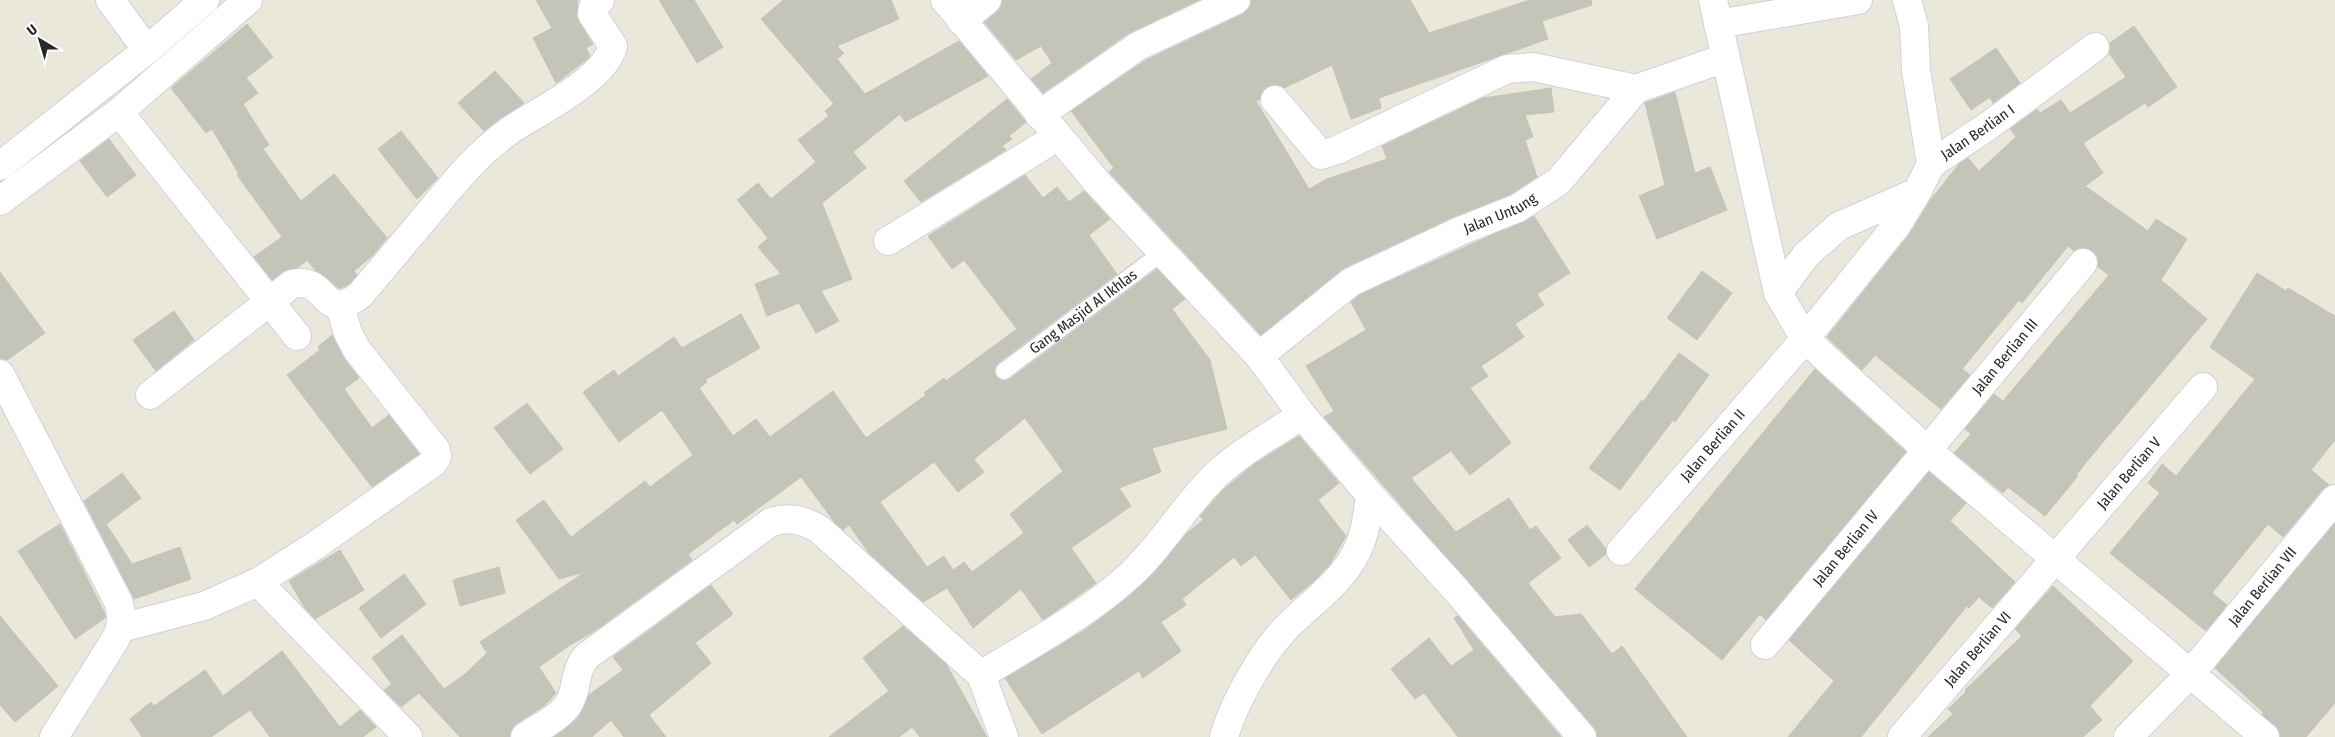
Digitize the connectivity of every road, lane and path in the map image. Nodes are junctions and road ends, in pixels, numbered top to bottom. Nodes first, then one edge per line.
1 (110, 0) edge
2 (205, 0) edge
3 (248, 0) edge
4 (987, 0) edge
5 (1236, 0) edge
6 (1858, 0) edge
7 (1907, 0) edge
8 (593, 2) edge
9 (953, 10) edge
10 (1716, 12) edge
11 (2095, 47) dead end
12 (147, 50) junction
13 (1725, 58) junction
14 (1636, 89) junction
15 (1275, 100) dead end
16 (119, 112) junction
17 (1038, 115) junction
18 (1057, 136) junction
19 (1931, 164) junction
20 (0, 166) edge
21 (1917, 192) junction
22 (0, 201) edge
23 (888, 241) dead end
24 (1163, 252) junction
25 (2083, 263) dead end
26 (1778, 293) junction
27 (269, 302) junction
28 (340, 306) junction
29 (297, 336) dead end
30 (1805, 339) junction
31 (1259, 356) junction
32 (1004, 371) dead end
33 (0, 374) edge
34 (2203, 387) dead end
35 (150, 395) dead end
36 (1302, 415) junction
37 (1927, 450) junction
38 (1370, 496) junction
39 (2335, 499) edge
40 (1621, 551) dead end
41 (2054, 561) junction
42 (258, 582) junction
43 (121, 628) junction
44 (1765, 645) dead end
45 (981, 674) junction
46 (2190, 674) junction
47 (54, 737) edge
48 (408, 737) edge
49 (525, 737) edge
50 (1004, 737) edge
51 (1224, 737) edge
52 (1582, 737) edge
53 (1902, 737) edge
54 (2128, 737) edge
55 (2264, 737) edge

1 - 12 street
2 - 12 street
3 - 16 street
4 - 9 street
5 - 17 street
6 - 10 street
7 - 19 street
8 - 28 street
9 - 17 street
10 - 13 street
11 - 19 street, Jalan Berlian I
12 - 20 street
13 - 14 street
13 - 26 street
14 - 15 street
14 - 31 street, Jalan Untung
16 - 22 street
16 - 27 street
17 - 18 street
18 - 23 street
18 - 24 street
19 - 21 street, Jalan Berlian I
21 - 26 street
21 - 30 street, Jalan Berlian I
24 - 31 street
24 - 32 lane, Gang Masjid Al Ikhlas
25 - 37 street, Jalan Berlian III
26 - 30 street
27 - 28 street
27 - 29 street
27 - 35 street
28 - 42 street
30 - 37 street
30 - 40 street, Jalan Berlian II
31 - 36 street
33 - 43 street
34 - 41 street, Jalan Berlian V
36 - 38 street
36 - 45 street
37 - 41 street
37 - 44 street, Jalan Berlian IV
38 - 51 street
38 - 52 street
39 - 46 street, Jalan Berlian VII
41 - 46 street
41 - 53 street, Jalan Berlian VI
42 - 43 street
42 - 48 street
43 - 47 street
45 - 49 street
45 - 50 street
46 - 54 street, Jalan Berlian VII
46 - 55 street

